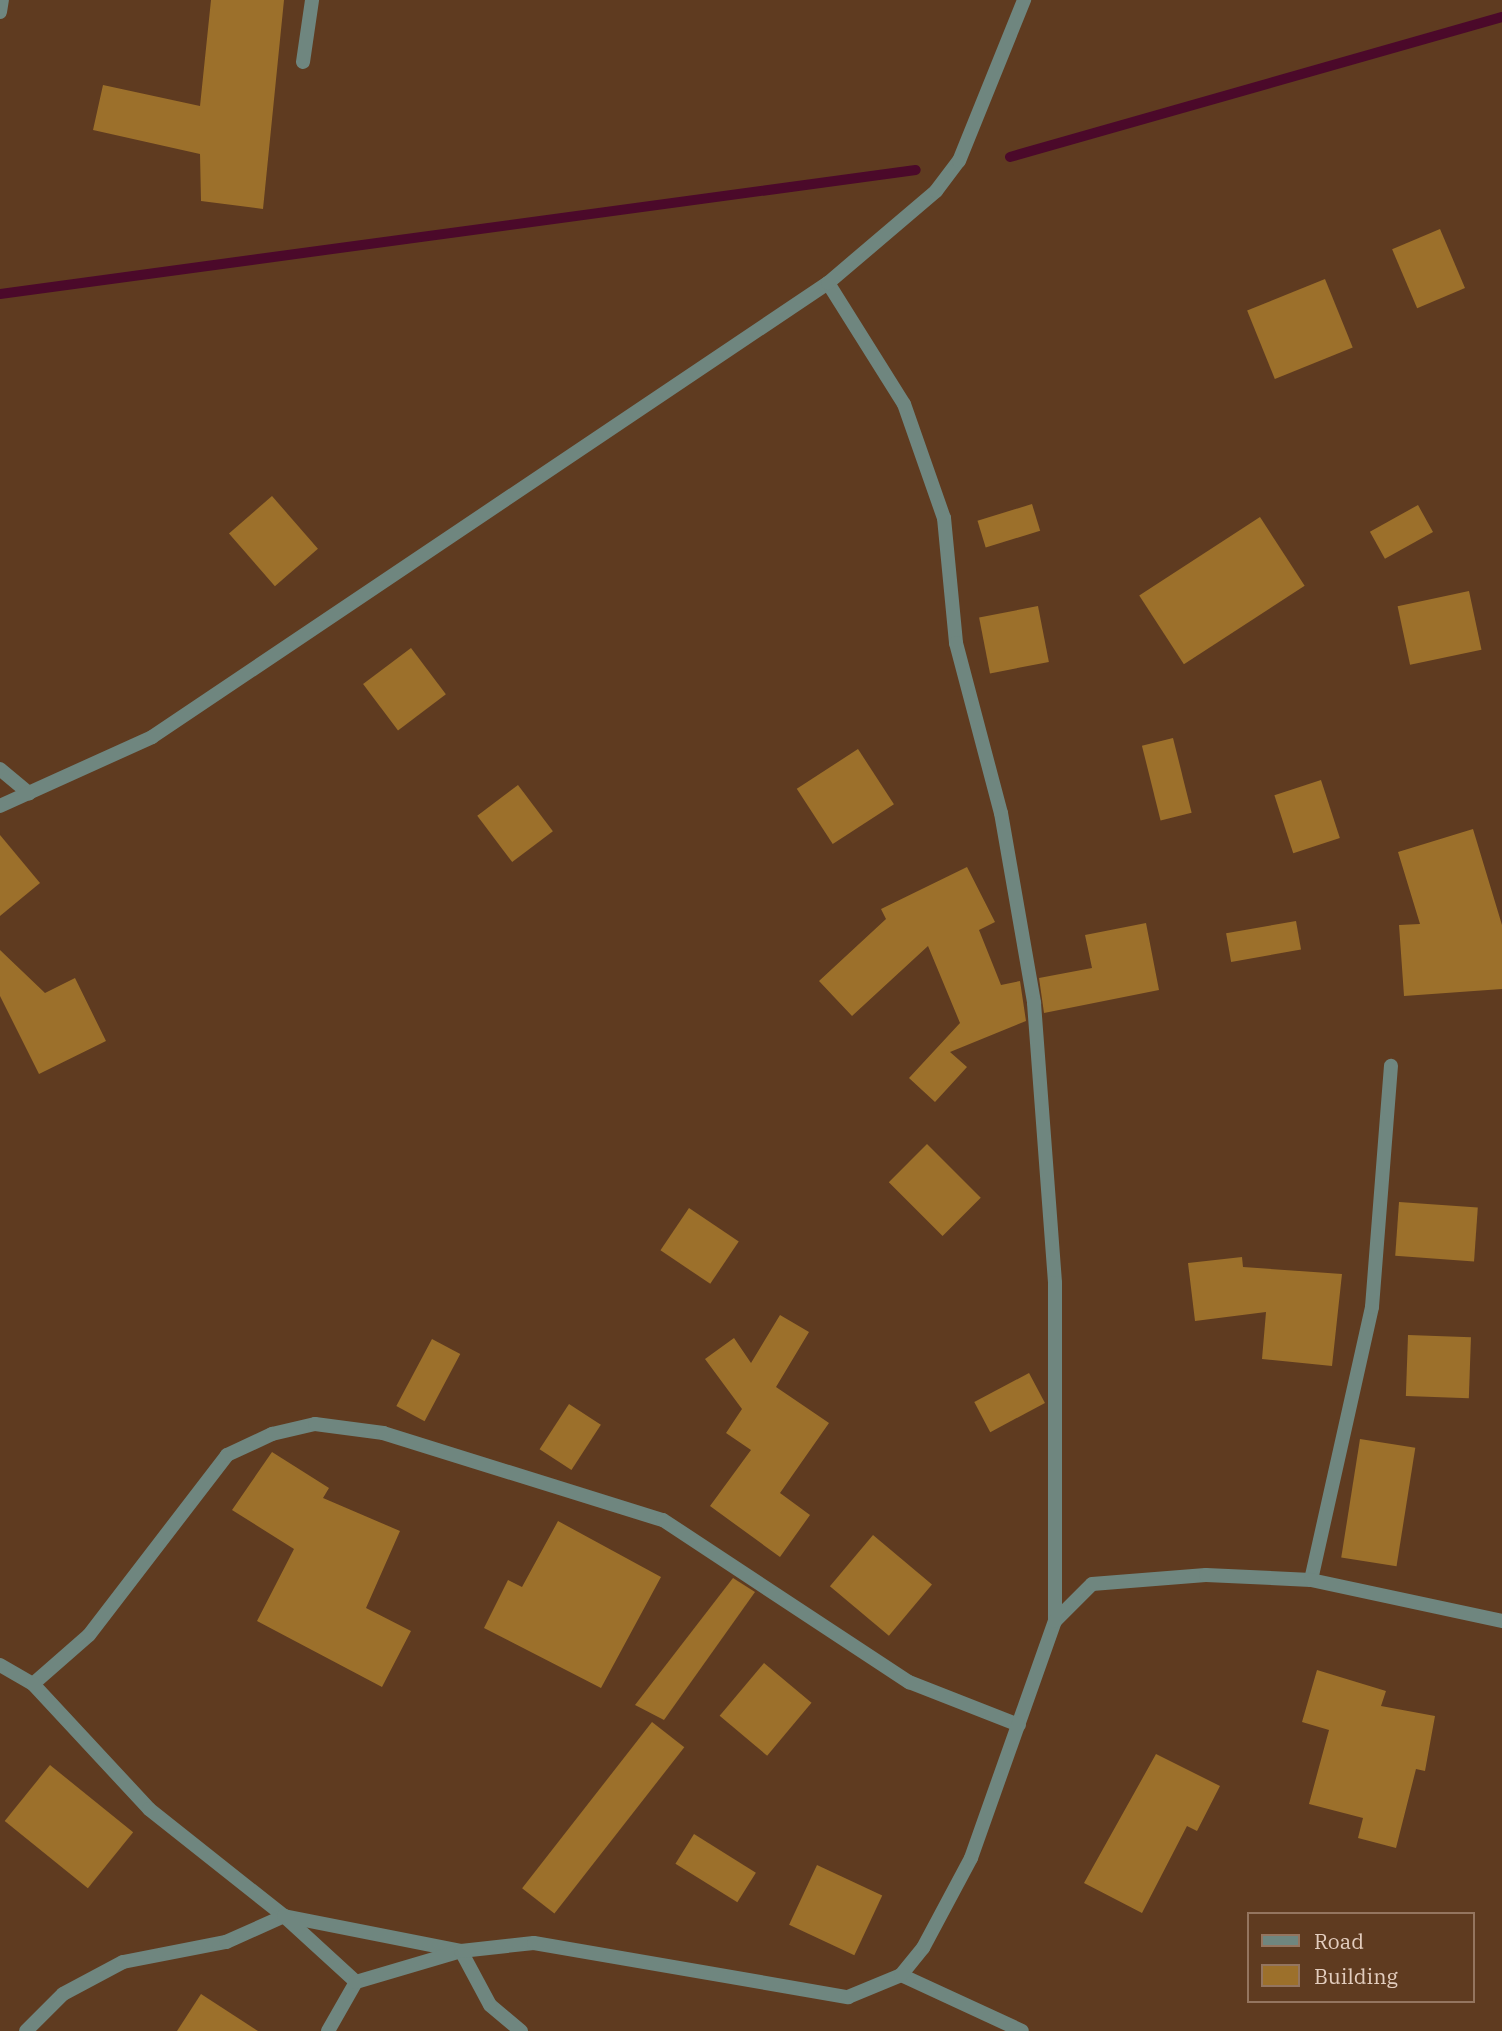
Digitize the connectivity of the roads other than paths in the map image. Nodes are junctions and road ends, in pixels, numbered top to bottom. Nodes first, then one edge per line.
1 (2, 0) edge
2 (313, 0) edge
3 (1024, 0) edge
4 (0, 12) edge
5 (303, 62) dead end
6 (828, 283) junction
7 (0, 769) edge
8 (29, 793) junction
9 (0, 806) edge
10 (1391, 1066) dead end
11 (1311, 1580) junction
12 (1055, 1621) junction
13 (1502, 1621) edge
14 (0, 1665) edge
15 (33, 1684) junction
16 (1019, 1725) junction
17 (284, 1916) junction
18 (461, 1951) junction
19 (901, 1975) junction
20 (356, 1982) junction
21 (26, 2031) edge
22 (328, 2031) edge
23 (521, 2031) edge
24 (1022, 2031) edge

1 - 4 street
2 - 5 street
3 - 6 street
6 - 8 street
6 - 12 street
7 - 8 street
8 - 9 street
10 - 11 street
11 - 12 street
11 - 13 street
12 - 16 street
14 - 15 street
15 - 16 street
15 - 17 street
16 - 19 street
17 - 18 street
17 - 20 street
17 - 21 street
18 - 19 street
18 - 20 street
18 - 23 street
19 - 24 street
20 - 22 street

